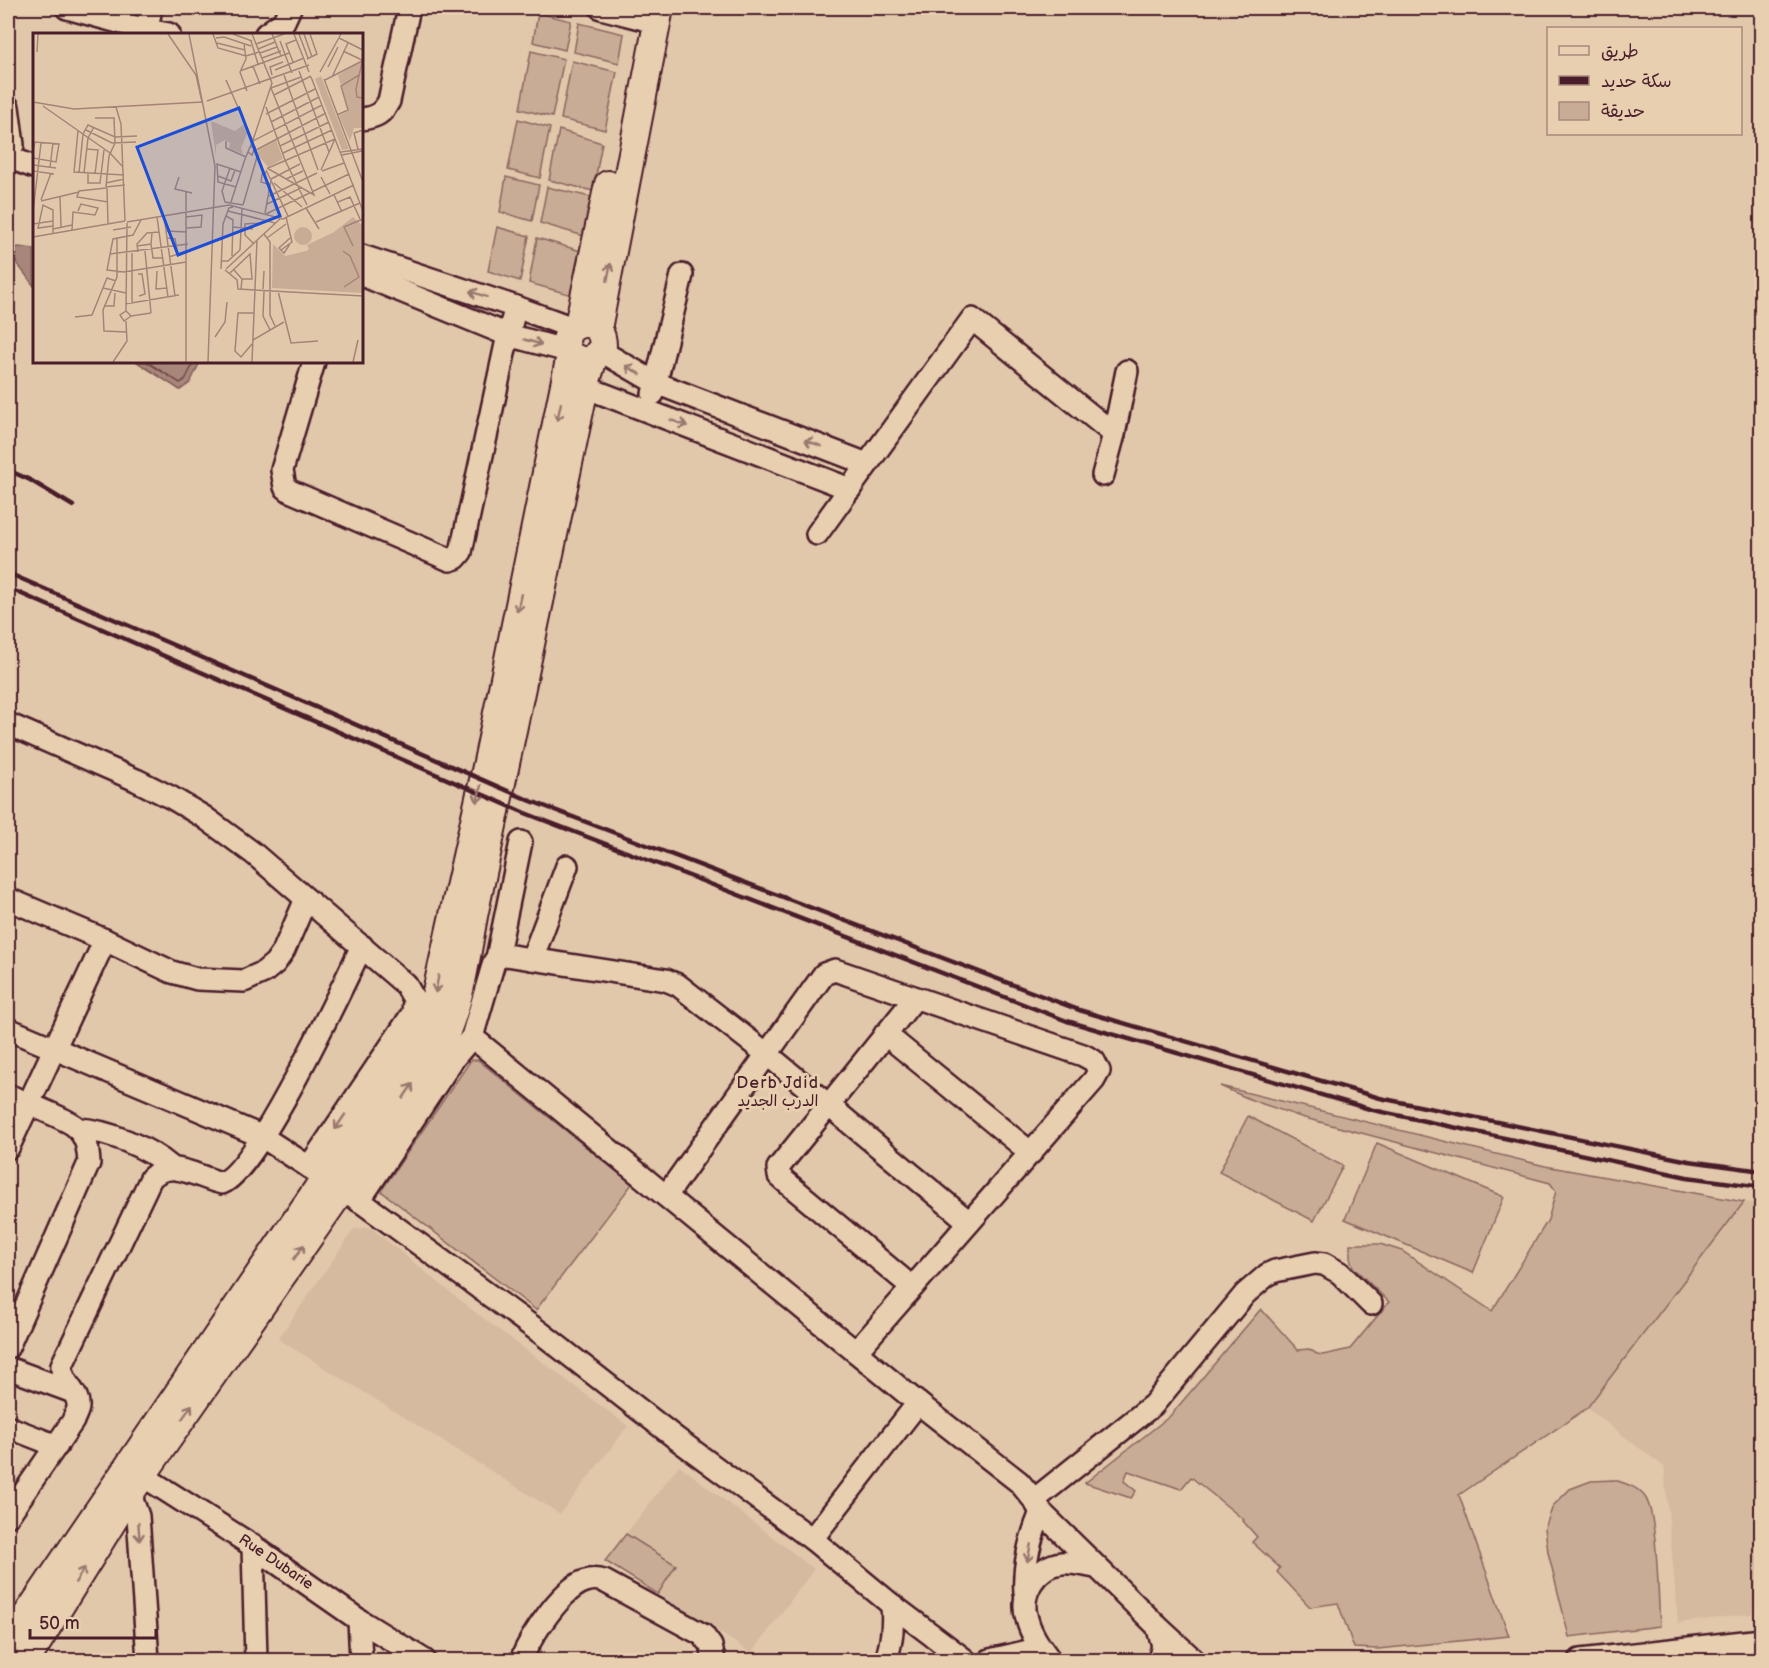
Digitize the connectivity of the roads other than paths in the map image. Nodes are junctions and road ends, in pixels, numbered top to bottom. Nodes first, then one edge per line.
1 (67, 8) edge
2 (151, 8) edge
3 (290, 8) edge
4 (409, 8) edge
5 (601, 8) edge
6 (650, 11) edge
7 (146, 32) edge
8 (267, 33) edge
9 (8, 107) edge
10 (363, 119) edge
11 (9, 148) edge
12 (33, 152) edge
13 (33, 166) edge
14 (363, 256) edge
15 (363, 275) edge
16 (682, 276) dead end
17 (516, 307) junction
18 (508, 335) junction
19 (583, 343) junction
20 (314, 363) edge
21 (1127, 371) dead end
22 (656, 383) junction
23 (585, 387) junction
24 (649, 411) junction
25 (1114, 435) junction
26 (867, 464) junction
27 (1102, 475) dead end
28 (850, 489) junction
29 (817, 534) dead end
30 (8, 724) edge
31 (521, 842) dead end
32 (567, 866) dead end
33 (8, 899) edge
34 (306, 899) junction
35 (105, 940) junction
36 (362, 946) junction
37 (497, 958) junction
38 (532, 959) junction
39 (915, 998) junction
40 (8, 1029) edge
41 (885, 1034) junction
42 (472, 1037) junction
43 (54, 1049) junction
44 (768, 1055) junction
45 (8, 1095) edge
46 (29, 1105) junction
47 (828, 1106) junction
48 (78, 1129) junction
49 (261, 1136) junction
50 (8, 1148) edge
51 (1031, 1153) junction
52 (171, 1167) junction
53 (334, 1184) junction
54 (666, 1196) junction
55 (969, 1222) junction
56 (912, 1287) junction
57 (1371, 1304) dead end
58 (8, 1347) edge
59 (856, 1352) junction
60 (8, 1368) edge
61 (73, 1392) junction
62 (918, 1403) junction
63 (8, 1427) edge
64 (57, 1446) junction
65 (128, 1479) junction
66 (1037, 1506) junction
67 (8, 1516) edge
68 (812, 1539) junction
69 (253, 1546) junction
70 (1095, 1567) junction
71 (1025, 1596) junction
72 (892, 1605) junction
73 (359, 1620) junction
74 (1157, 1626) junction
75 (1761, 1640) edge
76 (8, 1642) edge
77 (1046, 1654) edge
78 (27, 1660) edge
79 (148, 1660) edge
80 (256, 1660) edge
81 (361, 1660) edge
82 (424, 1660) edge
83 (521, 1660) edge
84 (714, 1660) edge
85 (886, 1660) edge
86 (965, 1660) edge
87 (990, 1660) edge
88 (1159, 1660) edge
89 (1194, 1660) edge
90 (1580, 1660) edge

1 - 7 street
2 - 7 street
3 - 8 street
4 - 10 street
5 - 6 street
6 - 19 main road
9 - 11 street
11 - 12 street
11 - 13 street
17 -> 14 street
15 - 18 street
16 - 22 street
17 - 18 street
17 - 19 street
18 -> 19 street
18 - 20 street
22 -> 19 street
19 - 23 main road
19 -> 53 main road
21 - 25 street
22 - 24 street
26 -> 22 street
23 - 24 street
53 -> 23 main road
24 -> 28 street
25 - 26 street
25 - 27 street
26 - 28 street
28 - 29 street
30 - 34 street
31 - 37 street
32 - 38 street
33 - 35 street
34 - 35 street
34 - 36 street
35 - 43 street
36 - 49 street
36 -> 53 street
37 - 38 street
37 - 42 street
38 - 44 street
39 - 41 street
39 - 44 street
39 - 51 street
40 - 43 street
41 - 47 street
41 - 51 street
42 - 53 street
42 - 54 street
43 - 46 street
43 - 49 street
44 - 47 street
44 - 54 street
45 - 46 street
46 - 48 street
46 - 50 street
47 - 55 street
47 - 56 street
48 - 52 street
48 - 58 street
49 - 52 street
49 - 53 street
51 - 55 street
52 - 61 street
53 - 65 main road
53 - 68 street
54 - 59 street
55 - 56 street
56 - 59 street
57 - 66 street
59 - 62 street
60 - 61 street
61 - 64 street
62 - 66 street
62 - 68 street
63 - 64 street
64 - 67 street
65 - 69 street, Rue Dubarie
65 - 76 main road
78 -> 65 main road
65 -> 79 street
66 - 70 street
66 -> 71 street
68 - 72 street
69 - 73 street, Rue Dubarie
69 - 80 street
70 - 71 street
70 - 74 street
71 - 77 street
72 - 85 street
72 - 86 street
73 - 81 street
73 - 82 street, Rue Dubarie
74 - 88 street
74 - 89 street
75 - 90 street
77 - 87 street
83 - 84 street

